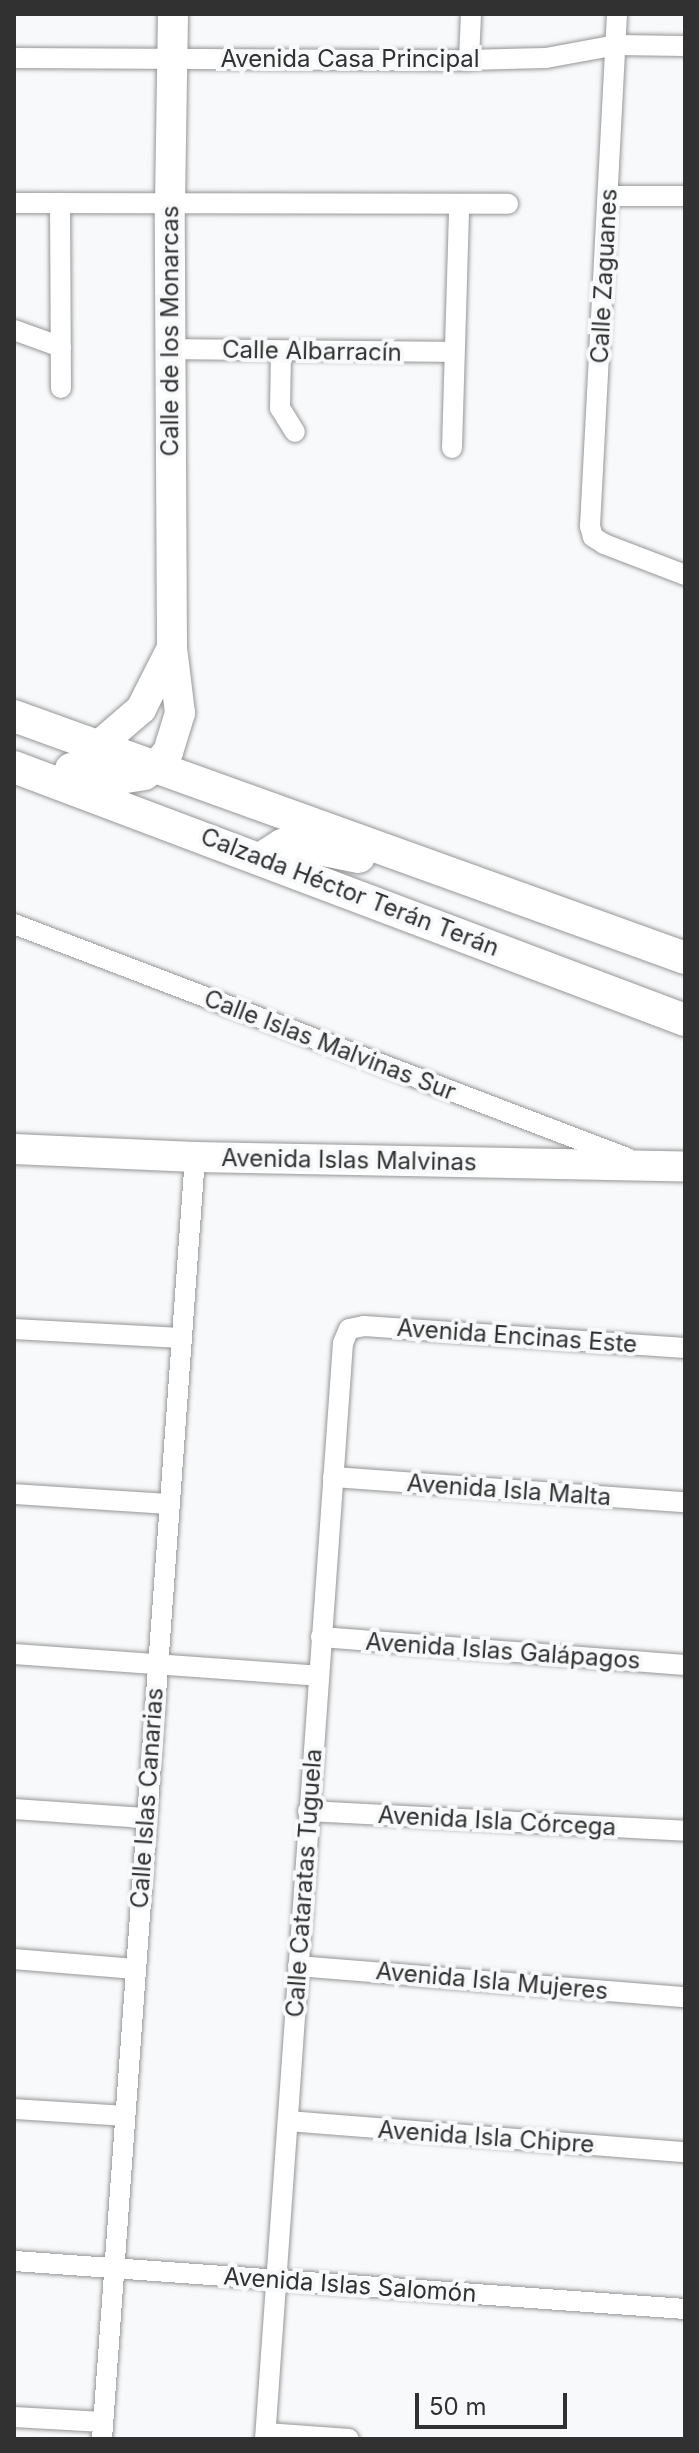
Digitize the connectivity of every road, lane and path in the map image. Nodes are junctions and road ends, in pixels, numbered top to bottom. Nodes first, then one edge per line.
1 (173, 14) edge
2 (471, 14) edge
3 (617, 14) edge
4 (616, 45) junction
5 (685, 46) edge
6 (14, 58) edge
7 (172, 58) junction
8 (469, 60) junction
9 (609, 196) junction
10 (685, 196) edge
11 (14, 203) edge
12 (60, 203) junction
13 (170, 204) junction
14 (508, 204) dead end
15 (459, 205) junction
16 (14, 330) edge
17 (61, 347) junction
18 (170, 349) junction
19 (281, 351) junction
20 (453, 352) junction
21 (61, 388) dead end
22 (295, 432) dead end
23 (452, 448) dead end
24 (685, 575) edge
25 (172, 648) junction
26 (14, 716) edge
27 (98, 746) junction
28 (14, 753) edge
29 (155, 766) junction
30 (14, 767) edge
31 (262, 858) junction
32 (441, 869) junction
33 (14, 924) edge
34 (685, 958) edge
35 (685, 1020) edge
36 (14, 1149) edge
37 (195, 1157) junction
38 (645, 1166) junction
39 (685, 1166) edge
40 (14, 1329) edge
41 (349, 1329) joint
42 (181, 1338) junction
43 (685, 1348) edge
44 (333, 1477) junction
45 (14, 1494) edge
46 (685, 1502) edge
47 (170, 1504) junction
48 (321, 1637) junction
49 (14, 1654) edge
50 (157, 1663) junction
51 (685, 1665) edge
52 (318, 1676) junction
53 (14, 1809) edge
54 (308, 1811) junction
55 (145, 1818) junction
56 (685, 1831) edge
57 (14, 1959) edge
58 (298, 1966) junction
59 (135, 1969) junction
60 (685, 1997) edge
61 (14, 2109) edge
62 (125, 2116) junction
63 (288, 2121) junction
64 (685, 2152) edge
65 (14, 2261) edge
66 (114, 2268) junction
67 (276, 2279) junction
68 (685, 2309) edge
69 (14, 2417) edge
70 (102, 2431) edge
71 (266, 2436) edge
72 (349, 2439) edge

1 - 7 street, Calle de los Monarcas
2 - 8 street
3 - 4 street, Calle Zaguanes
4 - 5 street, Avenida Casa Principal
4 - 8 street, Avenida Casa Principal
4 - 9 street, Calle Zaguanes
6 - 7 street, Avenida Casa Principal
7 - 8 street, Avenida Casa Principal
7 - 13 street, Calle de los Monarcas
9 - 10 street
9 - 24 street, Calle Zaguanes
11 - 12 street
12 - 13 street
12 - 17 street
13 - 15 street
13 - 18 street, Calle de los Monarcas
14 - 15 street
15 - 20 street
16 - 17 street
17 - 21 street
18 - 19 street, Calle Albarracín
18 - 25 street, Calle de los Monarcas
19 - 20 street, Calle Albarracín
19 - 22 street
20 - 23 street
25 - 27 street, Calle de los Monarcas
25 - 29 street, Calle de los Monarcas
26 - 27 main road, Calzada Héctor Terán Terán
27 - 29 main road, Calzada Héctor Terán Terán
28 - 29 main road
29 - 32 main road, Calzada Héctor Terán Terán
30 - 31 main road, Calzada Héctor Terán Terán
31 - 32 main road
31 - 35 main road, Calzada Héctor Terán Terán
32 - 34 main road, Calzada Héctor Terán Terán
33 - 38 street, Calle Islas Malvinas Sur
36 - 37 street, Avenida Islas Malvinas
37 - 38 street, Avenida Islas Malvinas
37 - 42 street, Calle Islas Canarias
38 - 39 street, Avenida Islas Malvinas
40 - 42 street
41 - 43 street, Avenida Encinas Este
41 - 44 street, Calle Cataratas Tuguela
42 - 47 street, Calle Islas Canarias
44 - 46 street, Avenida Isla Malta
44 - 48 street, Calle Cataratas Tuguela
45 - 47 street
47 - 50 street, Calle Islas Canarias
48 - 51 street, Avenida Islas Galápagos
48 - 52 street, Calle Cataratas Tuguela
49 - 50 street
50 - 52 street
50 - 55 street, Calle Islas Canarias
52 - 54 street, Calle Cataratas Tuguela
53 - 55 street
54 - 56 street, Avenida Isla Córcega
54 - 58 street, Calle Cataratas Tuguela
55 - 59 street, Calle Islas Canarias
57 - 59 street
58 - 60 street, Avenida Isla Mujeres
58 - 63 street, Calle Cataratas Tuguela
59 - 62 street, Calle Islas Canarias
61 - 62 street
62 - 66 street, Calle Islas Canarias
63 - 64 street, Avenida Isla Chipre
63 - 67 street, Calle Cataratas Tuguela
65 - 66 street, Avenida Islas Salomón
66 - 67 street, Avenida Islas Salomón
66 - 70 street, Calle Islas Canarias
67 - 68 street, Avenida Islas Salomón
67 - 71 street, Calle Cataratas Tuguela
69 - 70 street
71 - 72 street

